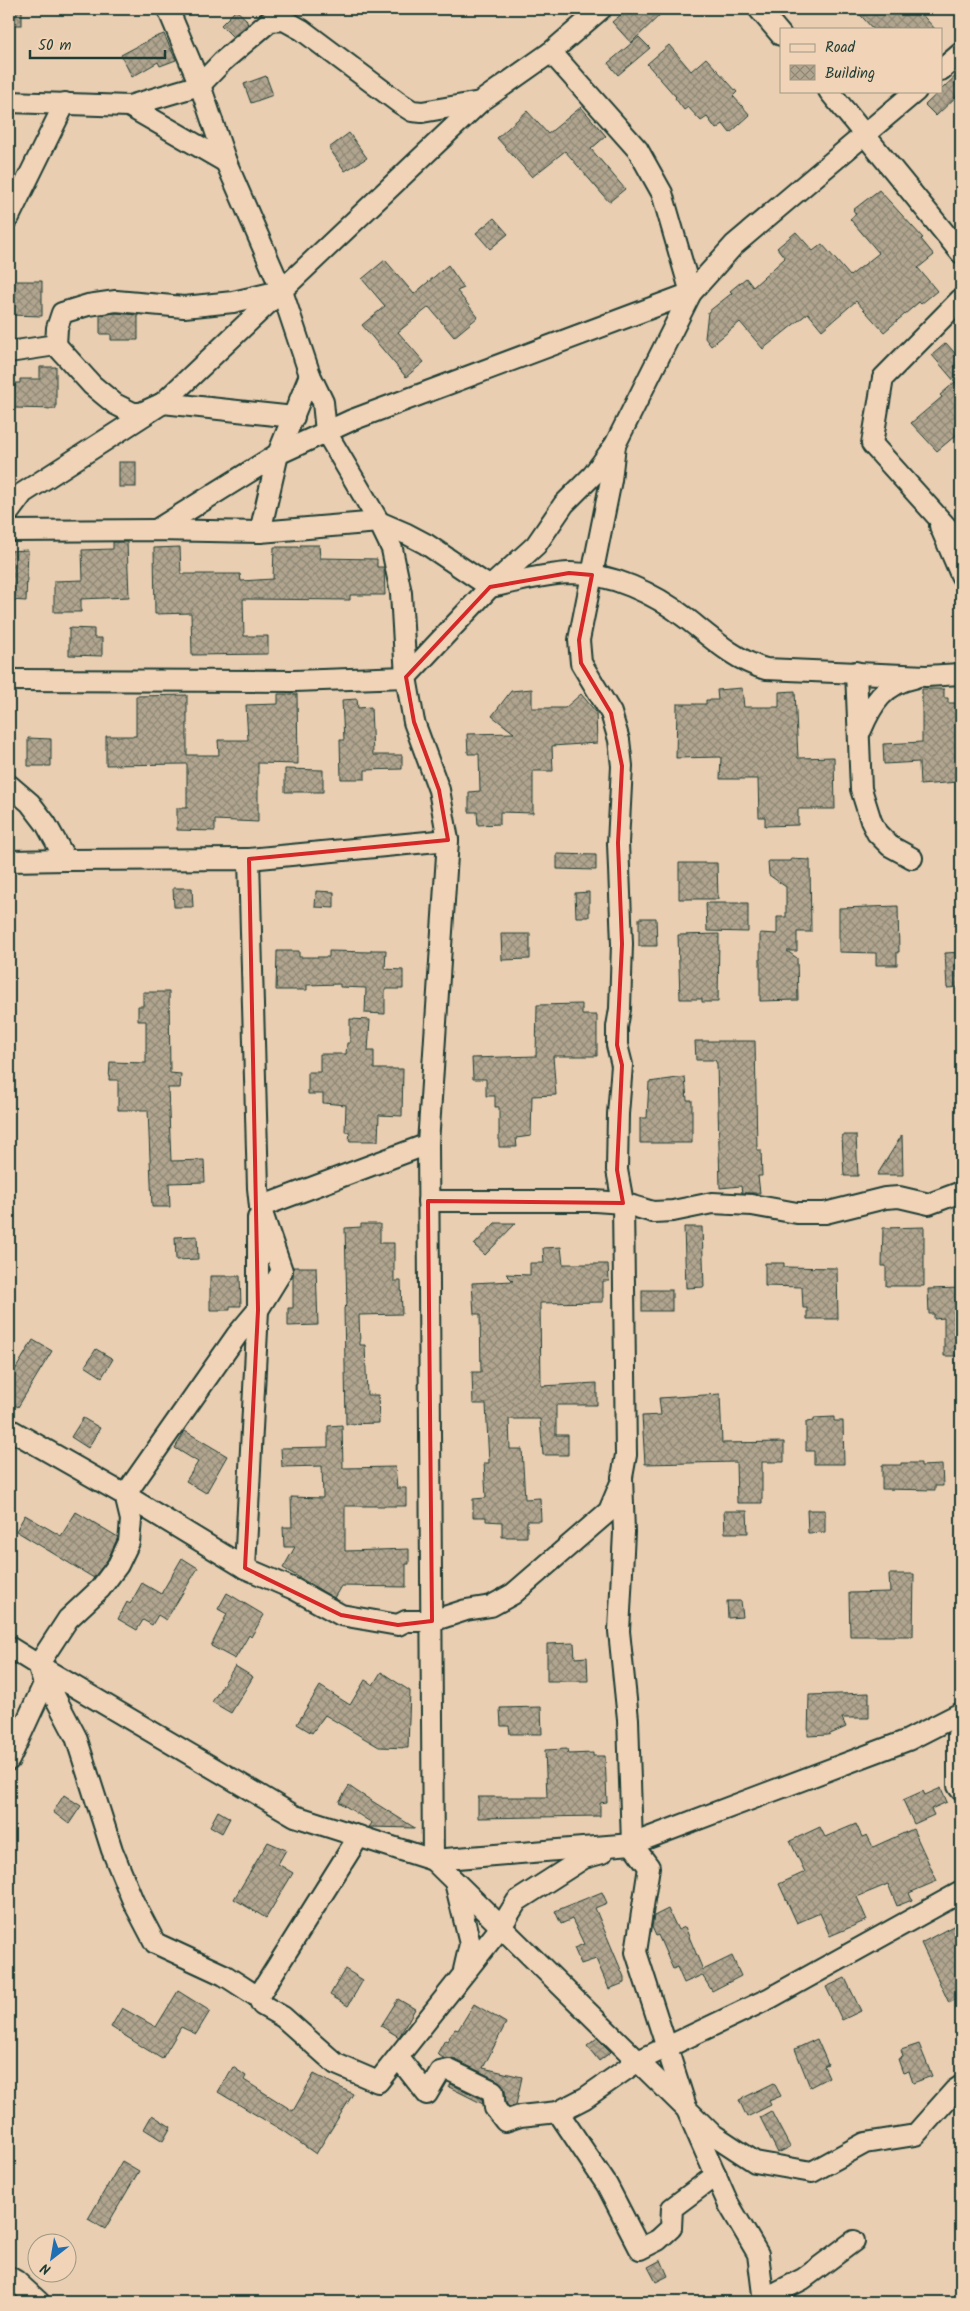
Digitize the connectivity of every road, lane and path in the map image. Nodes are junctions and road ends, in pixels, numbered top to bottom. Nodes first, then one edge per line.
1 (168, 9) edge
2 (601, 9) edge
3 (759, 9) edge
4 (780, 34) edge
5 (551, 52) junction
6 (961, 53) edge
7 (942, 69) edge
8 (200, 85) junction
9 (830, 92) edge
10 (915, 92) edge
11 (9, 102) edge
12 (480, 102) junction
13 (65, 103) junction
14 (129, 106) junction
15 (865, 134) junction
16 (226, 162) junction
17 (9, 217) edge
18 (961, 253) edge
19 (282, 291) junction
20 (691, 293) junction
21 (961, 299) edge
22 (56, 345) junction
23 (9, 352) edge
24 (310, 375) junction
25 (323, 402) junction
26 (163, 403) junction
27 (294, 416) junction
28 (352, 420) junction
29 (326, 432) junction
30 (615, 445) junction
31 (278, 454) junction
32 (9, 512) edge
33 (936, 514) junction
34 (379, 522) junction
35 (156, 530) junction
36 (9, 531) edge
37 (260, 532) junction
38 (961, 543) edge
39 (592, 575) junction
40 (961, 575) edge
41 (490, 587) junction
42 (856, 672) junction
43 (961, 674) edge
44 (926, 676) junction
45 (406, 677) junction
46 (9, 680) edge
47 (860, 734) junction
48 (9, 785) edge
49 (448, 840) junction
50 (912, 858) dead end
51 (248, 859) junction
52 (66, 860) junction
53 (9, 861) edge
54 (428, 1144) junction
55 (961, 1192) edge
56 (259, 1197) junction
57 (428, 1201) junction
58 (623, 1203) junction
59 (258, 1310) junction
60 (9, 1429) edge
61 (622, 1477) junction
62 (125, 1495) junction
63 (245, 1568) junction
64 (432, 1621) junction
65 (9, 1647) edge
66 (38, 1665) junction
67 (961, 1713) edge
68 (961, 1728) edge
69 (9, 1760) edge
70 (961, 1790) edge
71 (358, 1836) junction
72 (632, 1844) junction
73 (433, 1860) junction
74 (455, 1882) junction
75 (961, 1892) edge
76 (501, 1927) junction
77 (463, 1975) junction
78 (258, 1998) junction
79 (667, 2046) junction
80 (398, 2057) junction
81 (638, 2061) junction
82 (961, 2086) edge
83 (687, 2110) junction
84 (558, 2112) junction
85 (716, 2175) junction
86 (854, 2241) dead end
87 (9, 2277) edge
88 (764, 2300) edge
89 (39, 2302) edge

1 - 8 street
2 - 5 street
3 - 4 street
5 - 12 street
5 - 20 street
6 - 7 street
8 - 12 street
8 - 14 street
8 - 16 street
9 - 15 street
10 - 15 street
11 - 13 street
12 - 19 street
13 - 14 street
13 - 17 street
14 - 16 street
15 - 18 street
15 - 20 street
16 - 19 street
19 - 22 street
19 - 24 street
19 - 26 street
20 - 28 street
20 - 30 street
21 - 33 street
22 - 23 street
22 - 26 street
24 - 25 street
24 - 27 street
25 - 28 street
25 - 29 street
26 - 27 street
26 - 32 street
27 - 31 street
28 - 29 street
29 - 31 street
29 - 34 street
30 - 39 street
30 - 41 street
31 - 35 street
31 - 37 street
33 - 38 street
33 - 40 street
34 - 37 street
34 - 41 street
34 - 45 street
35 - 36 street
35 - 37 street
39 - 41 street
39 - 42 street
39 - 58 street
41 - 45 street
42 - 44 street
42 - 47 street
43 - 44 street
44 - 47 street
45 - 46 street
45 - 49 street
47 - 50 street
48 - 52 street
49 - 51 street
49 - 54 street
51 - 52 street
51 - 56 street
52 - 53 street
54 - 56 street
54 - 57 street
55 - 58 street
56 - 59 street
57 - 58 street
57 - 64 street
58 - 61 street
59 - 62 street
59 - 63 street
60 - 62 street
61 - 64 street
61 - 72 street
62 - 63 street
62 - 66 street
63 - 64 street
64 - 73 street
65 - 66 street
66 - 69 street
66 - 71 street
66 - 78 street
67 - 72 street
68 - 70 street
71 - 73 street
71 - 78 street
72 - 73 street
72 - 76 street
72 - 79 street
73 - 74 street
74 - 76 street
74 - 77 street
75 - 79 street
76 - 77 street
76 - 81 street
77 - 80 street
78 - 80 street
79 - 81 street
79 - 83 street
80 - 84 street
81 - 83 street
81 - 84 street
82 - 83 street
83 - 85 street
84 - 85 street
85 - 88 street
86 - 88 street
87 - 89 street

